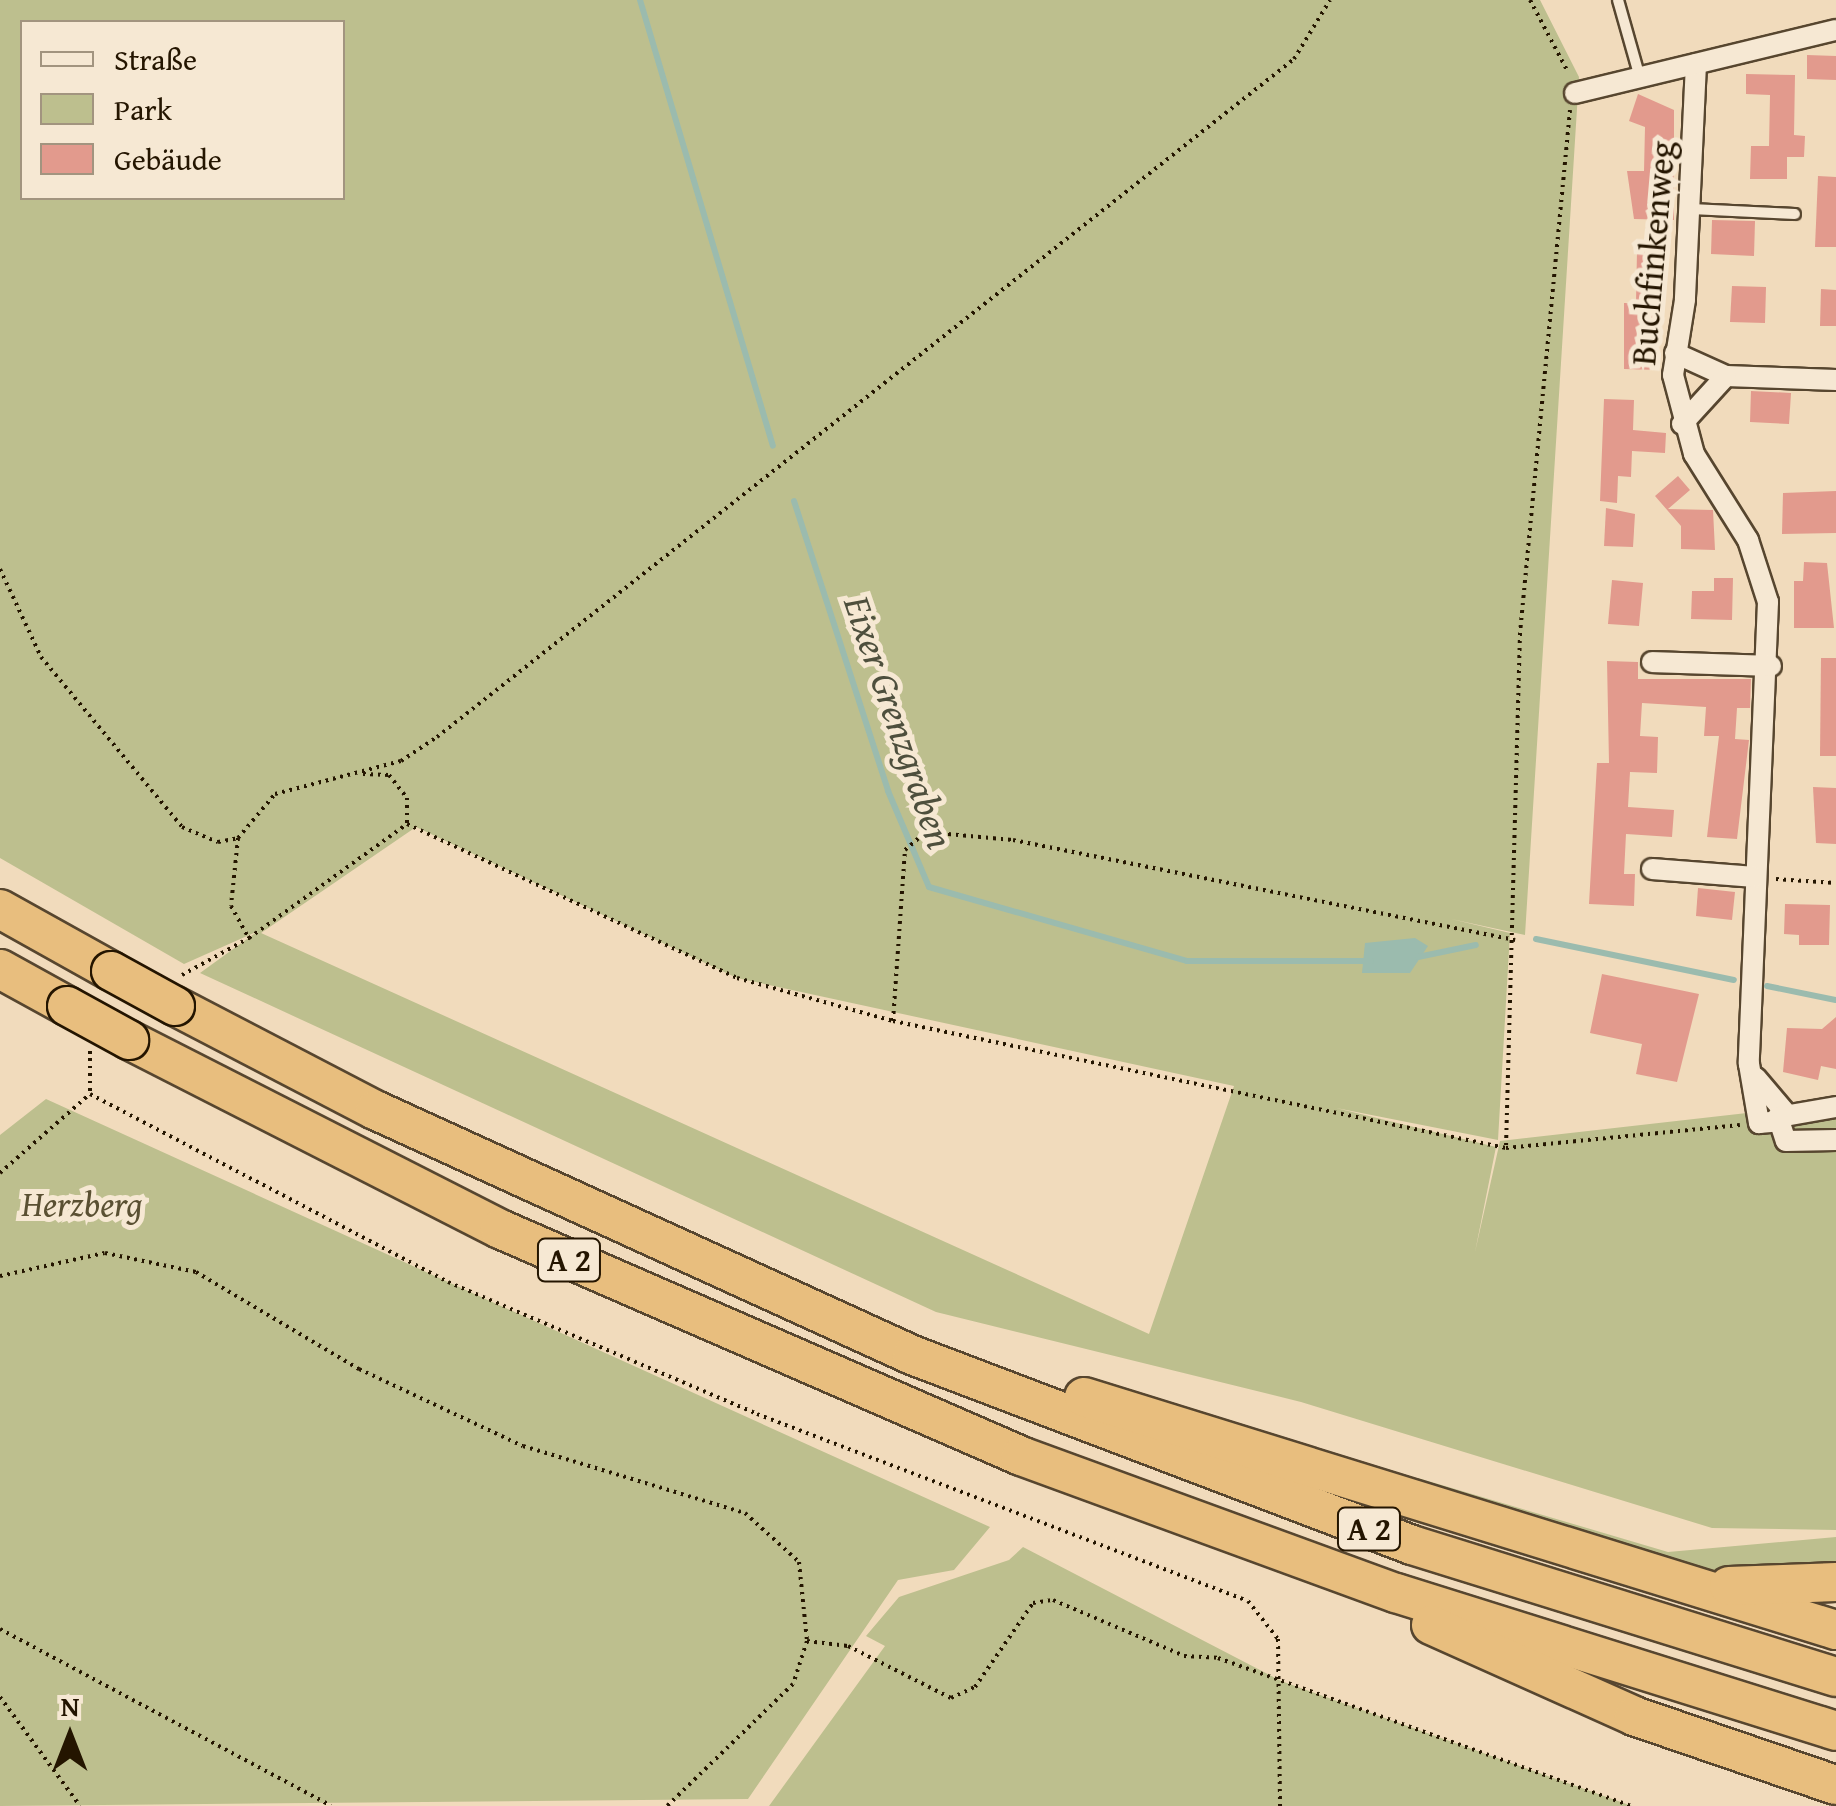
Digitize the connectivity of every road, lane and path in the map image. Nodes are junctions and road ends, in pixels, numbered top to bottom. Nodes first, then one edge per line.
1 (1330, 0) edge
2 (1530, 0) edge
3 (1618, 0) edge
4 (1836, 30) edge
5 (1696, 64) junction
6 (1640, 78) junction
7 (1574, 93) junction
8 (1692, 209) junction
9 (1795, 214) dead end
10 (1675, 353) junction
11 (1726, 376) junction
12 (1836, 380) edge
13 (1682, 424) junction
14 (0, 569) edge
15 (1652, 662) dead end
16 (1771, 666) junction
17 (355, 773) junction
18 (407, 824) junction
19 (238, 838) junction
20 (1652, 869) dead end
21 (1755, 877) junction
22 (1836, 883) edge
23 (0, 909) edge
24 (249, 938) junction
25 (1516, 940) junction
26 (0, 968) edge
27 (171, 994) junction
28 (893, 1020) junction
29 (113, 1042) junction
30 (1756, 1078) junction
31 (90, 1094) junction
32 (1836, 1107) edge
33 (1783, 1116) junction
34 (1760, 1124) junction
35 (1836, 1140) edge
36 (1506, 1148) junction
37 (0, 1173) edge
38 (0, 1276) edge
39 (912, 1355) junction
40 (1662, 1578) junction
41 (1836, 1582) edge
42 (1396, 1593) junction
43 (0, 1630) edge
44 (1836, 1630) edge
45 (807, 1642) junction
46 (1836, 1677) edge
47 (1281, 1681) junction
48 (0, 1697) edge
49 (1836, 1731) edge
50 (1836, 1785) edge
51 (80, 1806) edge
52 (331, 1806) edge
53 (667, 1806) edge
54 (1280, 1806) edge
55 (1632, 1806) edge

1 - 17 path
2 - 7 path
3 - 6 lane
4 - 5 street
5 - 6 street
5 - 8 street, Buchfinkenweg
6 - 7 street
7 - 25 path
8 - 9 lane
8 - 10 street, Buchfinkenweg
10 - 11 street
10 - 13 street, Buchfinkenweg
11 - 12 street
11 - 13 street
13 - 16 street, Buchfinkenweg
14 - 19 path
15 - 16 street
16 - 21 street, Buchfinkenweg
17 - 18 path
17 - 19 path
18 - 24 path
18 - 28 path
19 - 24 path
20 - 21 street
21 - 22 path
21 - 30 street, Buchfinkenweg
23 - 27 highway, A 2, bridge
24 - 27 path
25 - 28 path
25 - 36 path
26 - 29 highway, A 2, bridge
27 - 39 highway, A 2
28 - 36 path
29 - 31 path
29 - 42 highway, A 2
30 - 33 street
30 - 34 street, Buchfinkenweg
31 - 37 path
31 - 47 path
32 - 33 street
33 - 34 street
33 - 35 street
34 - 36 path
38 - 45 path
39 - 40 highway
39 - 46 highway, A 2
40 - 41 highway
40 - 44 highway
42 - 49 highway, A 2
42 - 50 highway
43 - 52 path
45 - 47 path
45 - 53 path
47 - 54 path
47 - 55 path
48 - 51 path

